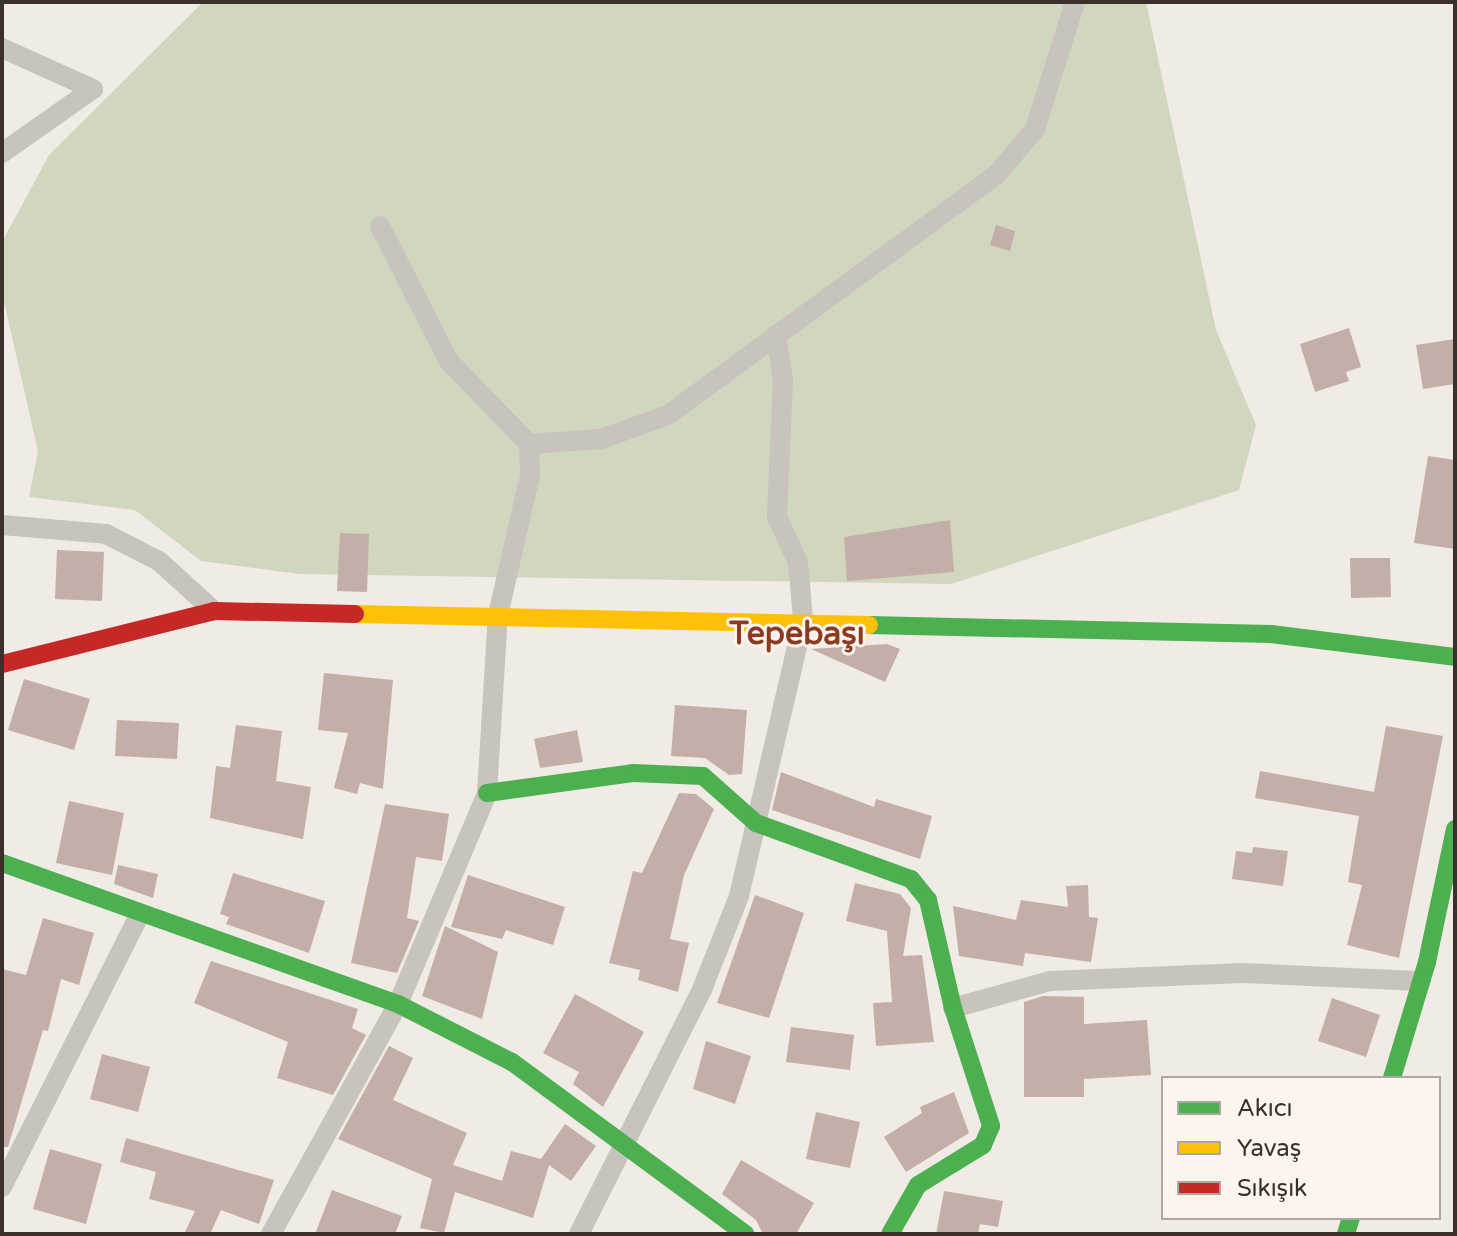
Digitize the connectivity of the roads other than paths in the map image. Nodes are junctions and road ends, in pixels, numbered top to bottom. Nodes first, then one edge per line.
1 (1075, 2) edge
2 (2, 48) edge
3 (2, 153) edge
4 (380, 226) dead end
5 (776, 335) junction
6 (529, 444) junction
7 (2, 525) edge
8 (214, 611) junction
9 (498, 615) junction
10 (803, 620) junction
11 (1455, 657) edge
12 (2, 664) edge
13 (487, 793) junction
14 (756, 823) junction
15 (1455, 829) edge
16 (2, 863) edge
17 (140, 914) junction
18 (1421, 981) junction
19 (398, 1004) junction
20 (953, 1008) junction
21 (1393, 1076) edge
22 (625, 1145) junction
23 (2, 1187) edge
24 (271, 1234) edge
25 (579, 1234) edge
26 (745, 1234) edge
27 (890, 1234) edge

1 - 5 street
2 - 3 street
4 - 6 street
5 - 6 street
5 - 10 street
6 - 9 street
7 - 8 street
8 - 9 street
8 - 12 street
9 - 10 street
9 - 13 street
10 - 11 street
10 - 14 street
13 - 14 street
13 - 19 street
14 - 20 street
14 - 22 street
15 - 18 street
16 - 17 street
17 - 19 street
17 - 23 street
18 - 20 street
18 - 21 street
19 - 22 street
19 - 24 street
20 - 27 street
22 - 25 street
22 - 26 street

